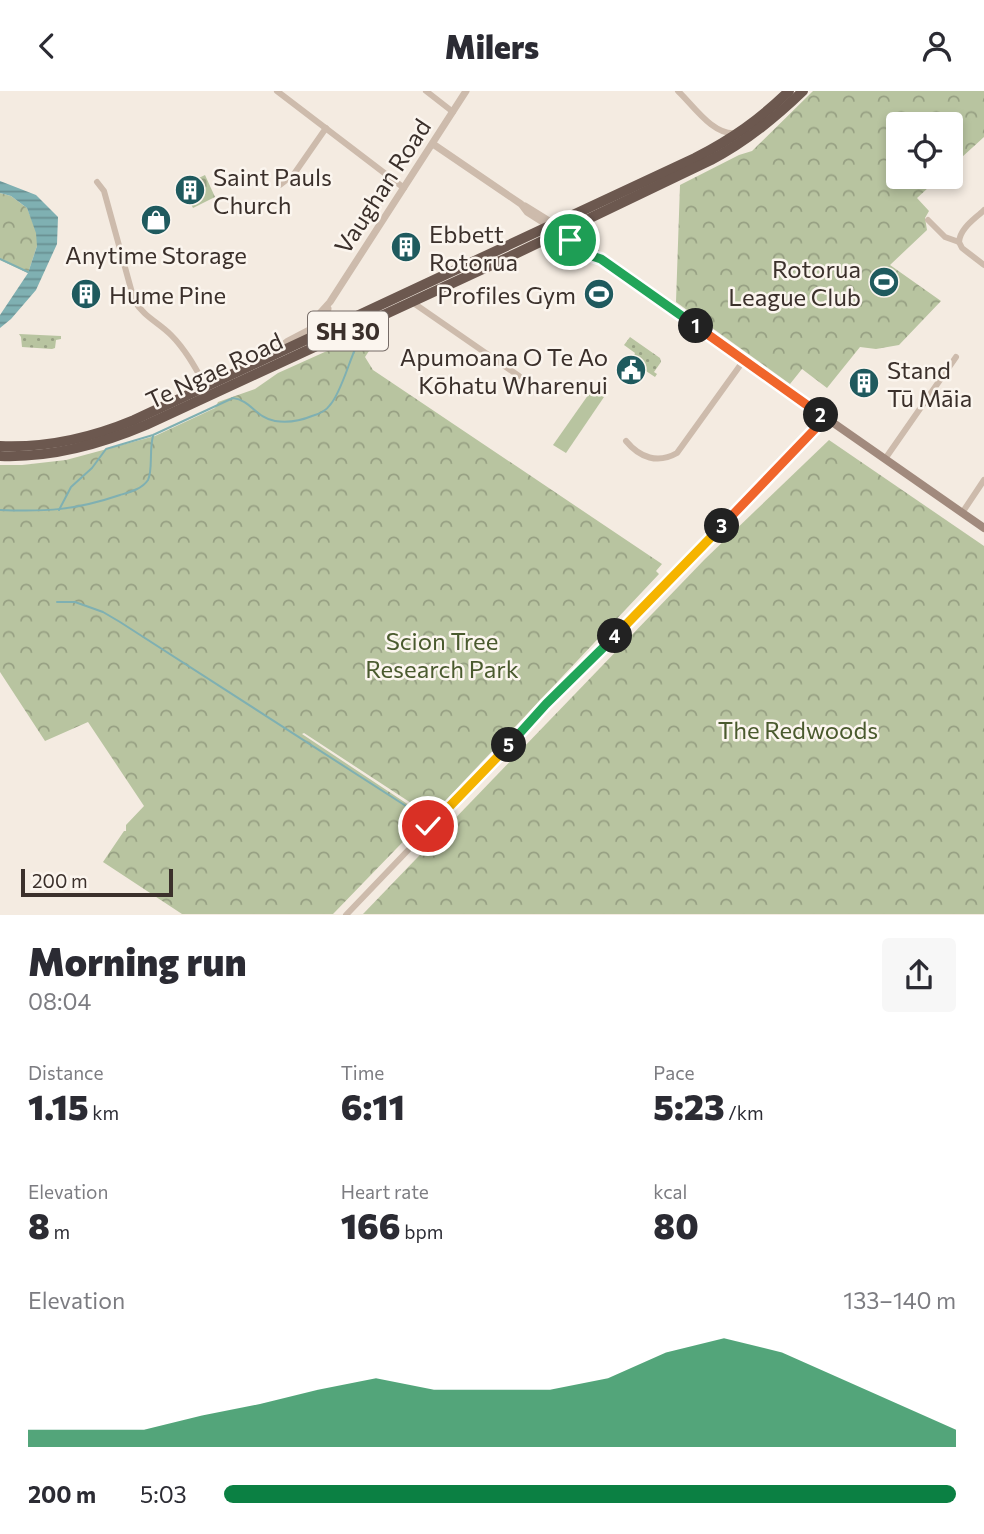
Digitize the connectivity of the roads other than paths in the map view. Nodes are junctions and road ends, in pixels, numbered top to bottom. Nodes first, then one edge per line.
1 (277, 91) edge
2 (426, 91) edge
3 (466, 91) edge
4 (678, 91) edge
5 (789, 91) edge
6 (803, 91) edge
7 (453, 112) junction
8 (712, 126) junction
9 (326, 128) junction
10 (740, 132) junction
11 (433, 144) junction
12 (721, 145) junction
13 (97, 182) dead end
14 (280, 185) dead end
15 (404, 188) junction
16 (984, 210) edge
17 (928, 220) dead end
18 (557, 228) junction
19 (546, 240) junction
20 (959, 242) junction
21 (597, 257) junction
22 (984, 265) edge
23 (331, 302) junction
24 (412, 302) junction
25 (334, 327) junction
26 (269, 357) junction
27 (956, 358) dead end
28 (744, 360) junction
29 (519, 376) dead end
30 (208, 391) junction
31 (824, 417) junction
32 (626, 441) dead end
33 (2, 452) edge
34 (885, 459) junction
35 (984, 480) edge
36 (961, 513) junction
37 (984, 528) edge
38 (346, 915) edge

1 - 9 street
2 - 7 street
3 - 7 street, Vaughan Road
4 - 8 street
5 - 10 highway, Te Ngae Road / SH 30
6 - 12 highway, Te Ngae Road / SH 30
7 - 11 street, Vaughan Road
8 - 10 street
8 - 12 street
9 - 14 street
9 - 15 street
10 - 12 highway, Te Ngae Road / SH 30
11 - 15 street, Vaughan Road
11 - 18 street
12 - 18 highway, Te Ngae Road / SH 30
12 - 18 highway, Te Ngae Road / SH 30
13 - 30 street
15 - 23 street, Vaughan Road
16 - 20 street
17 - 20 street
18 - 19 highway, Te Ngae Road / SH 30
18 - 21 main road
18 - 25 highway, Te Ngae Road / SH 30
19 - 21 highway
19 - 24 highway, Te Ngae Road / SH 30
20 - 22 street
21 - 28 main road
23 - 25 street
23 - 26 street, Vaughan Road
24 - 29 street
24 - 30 highway, Te Ngae Road / SH 30
25 - 26 highway, Te Ngae Road / SH 30
26 - 30 highway, Te Ngae Road / SH 30
27 - 34 street
28 - 31 main road
28 - 32 street
30 - 33 highway, Te Ngae Road / SH 30
31 - 34 main road
31 - 38 street
34 - 36 main road
35 - 36 street
36 - 37 main road

